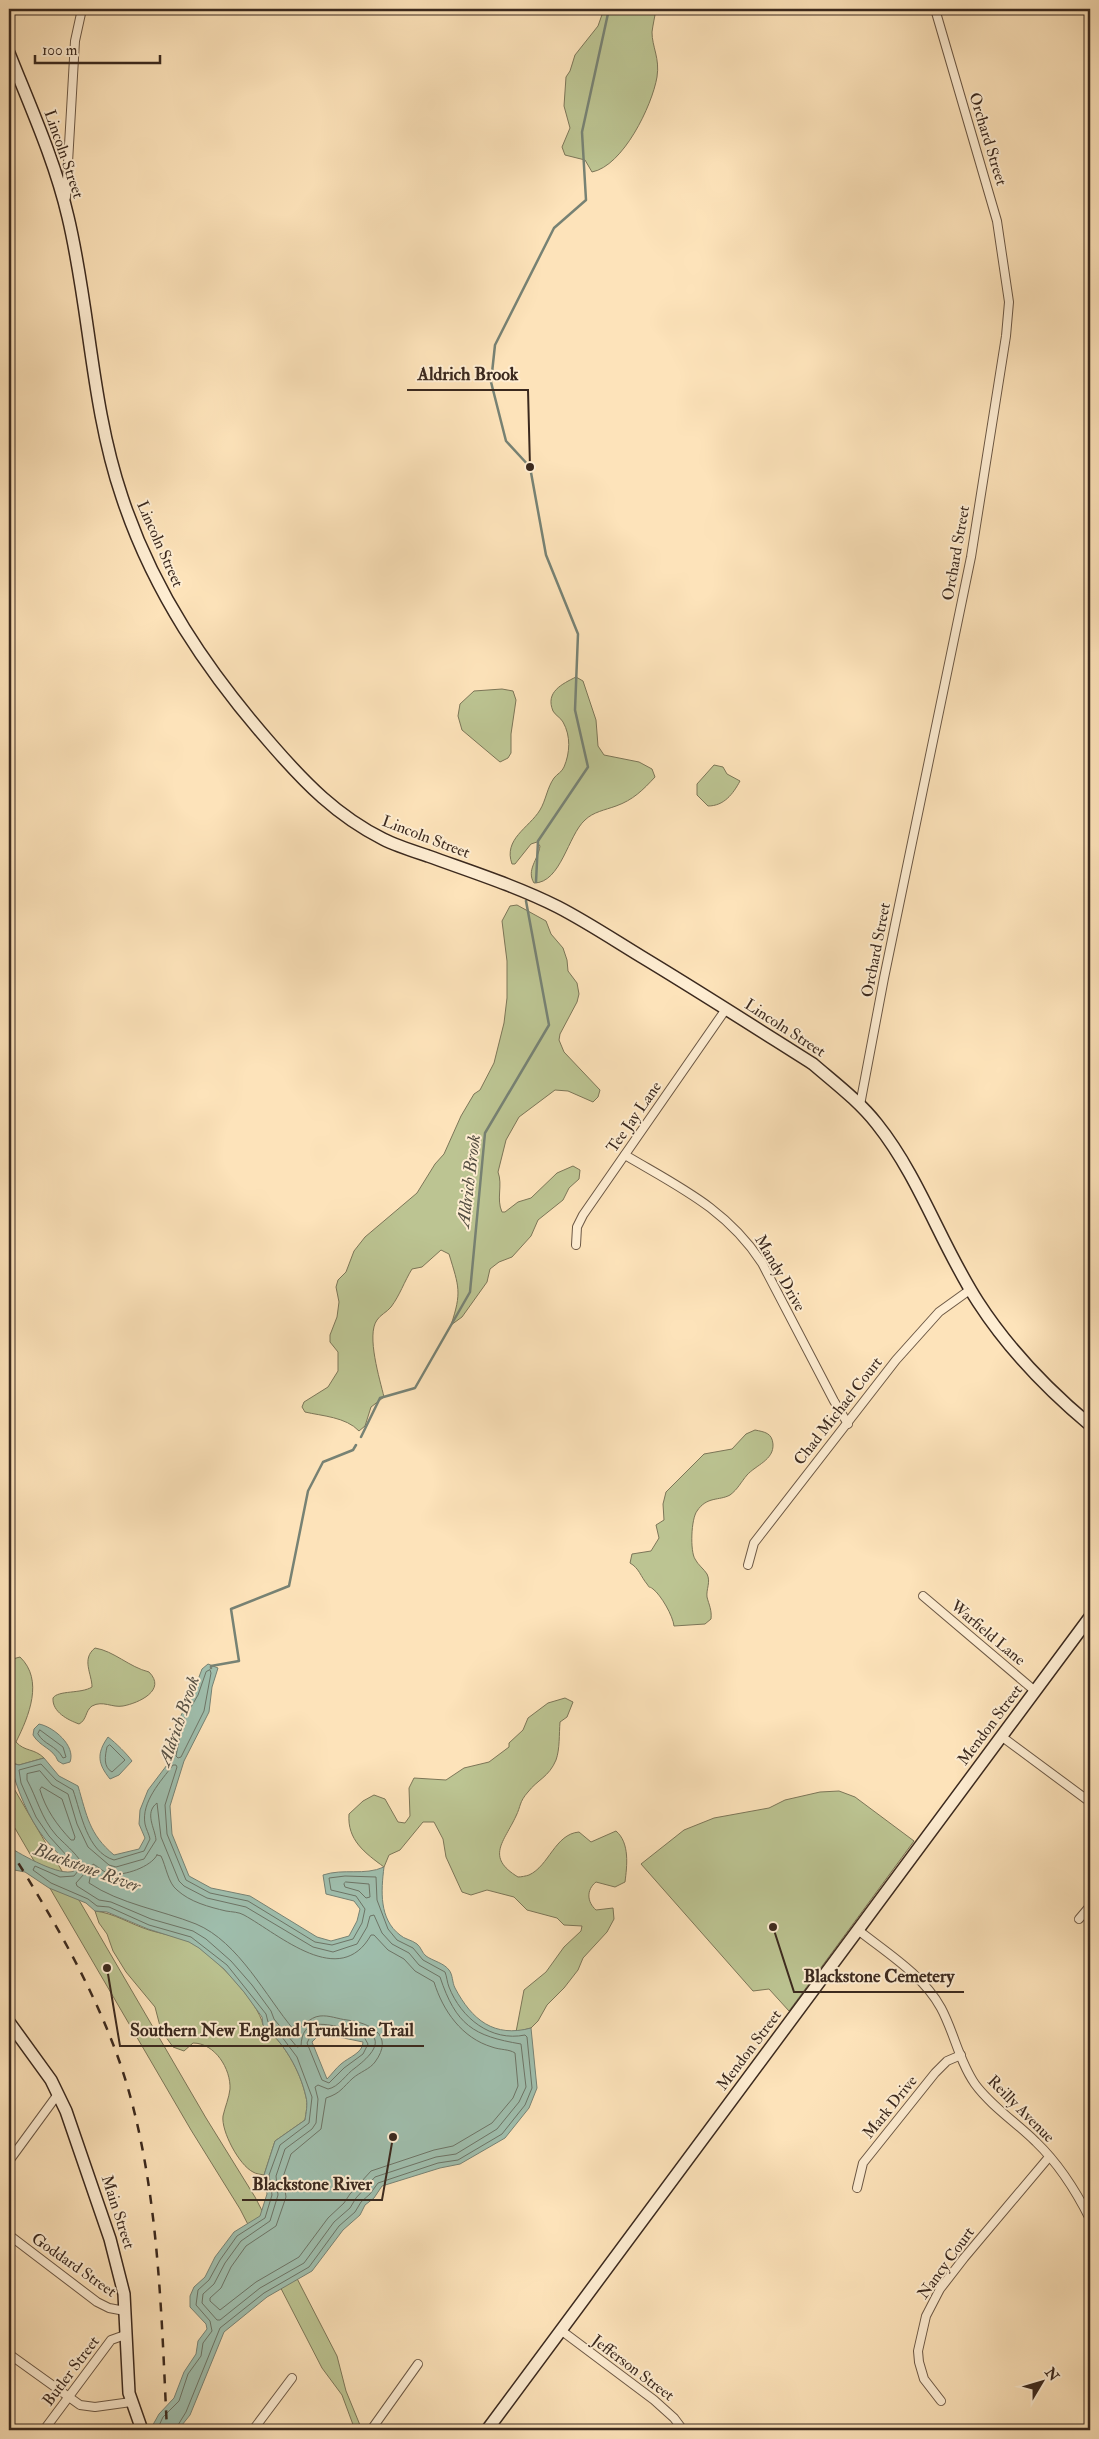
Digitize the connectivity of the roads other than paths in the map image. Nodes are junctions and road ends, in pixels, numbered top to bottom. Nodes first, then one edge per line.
1 (82, 9) edge
2 (935, 9) edge
3 (9, 53) edge
4 (65, 204) junction
5 (726, 1009) junction
6 (860, 1105) junction
7 (625, 1155) junction
8 (576, 1245) dead end
9 (970, 1289) junction
10 (848, 1424) junction
11 (1090, 1425) edge
12 (748, 1566) dead end
13 (923, 1596) dead end
14 (1090, 1617) edge
15 (1035, 1691) junction
16 (1001, 1736) junction
17 (1090, 1802) edge
18 (1090, 1906) edge
19 (1080, 1919) dead end
20 (858, 1930) junction
21 (9, 2022) edge
22 (961, 2055) junction
23 (58, 2094) junction
24 (1049, 2157) junction
25 (9, 2161) edge
26 (857, 2188) dead end
27 (1090, 2219) edge
28 (9, 2235) edge
29 (125, 2311) junction
30 (562, 2331) junction
31 (125, 2335) junction
32 (9, 2354) edge
33 (418, 2364) dead end
34 (292, 2378) dead end
35 (68, 2397) junction
36 (941, 2401) dead end
37 (132, 2405) junction
38 (44, 2430) edge
39 (142, 2430) edge
40 (252, 2430) edge
41 (371, 2430) edge
42 (487, 2430) edge
43 (683, 2430) edge

1 - 4 street
2 - 6 street, Orchard Street
3 - 4 main road, Lincoln Street
4 - 5 main road, Lincoln Street
5 - 6 main road, Lincoln Street
5 - 7 street, Tee Jay Lane
6 - 9 main road, Lincoln Street
7 - 8 street, Tee Jay Lane
7 - 10 street, Mandy Drive
9 - 10 street, Chad Michael Court
9 - 11 main road, Lincoln Street
10 - 12 street, Chad Michael Court
13 - 15 street, Warfield Lane
14 - 15 main road, Mendon Street
15 - 16 main road, Mendon Street
16 - 17 street
16 - 20 main road, Mendon Street
18 - 19 street
20 - 22 street, Reilly Avenue
20 - 30 main road, Mendon Street
21 - 23 main road, Main Street
22 - 24 street, Reilly Avenue
22 - 26 street, Mark Drive
23 - 25 street
23 - 29 main road, Main Street
24 - 27 street, Reilly Avenue
24 - 36 street, Nancy Court
28 - 29 street, Goddard Street
29 - 31 main road, Main Street
30 - 42 main road, Mendon Street
30 - 43 street, Jefferson Street
31 - 35 street, Butler Street
31 - 37 main road, Main Street
32 - 35 street
33 - 41 street
34 - 40 street
35 - 37 street
35 - 38 street, Butler Street
37 - 39 main road, Main Street

